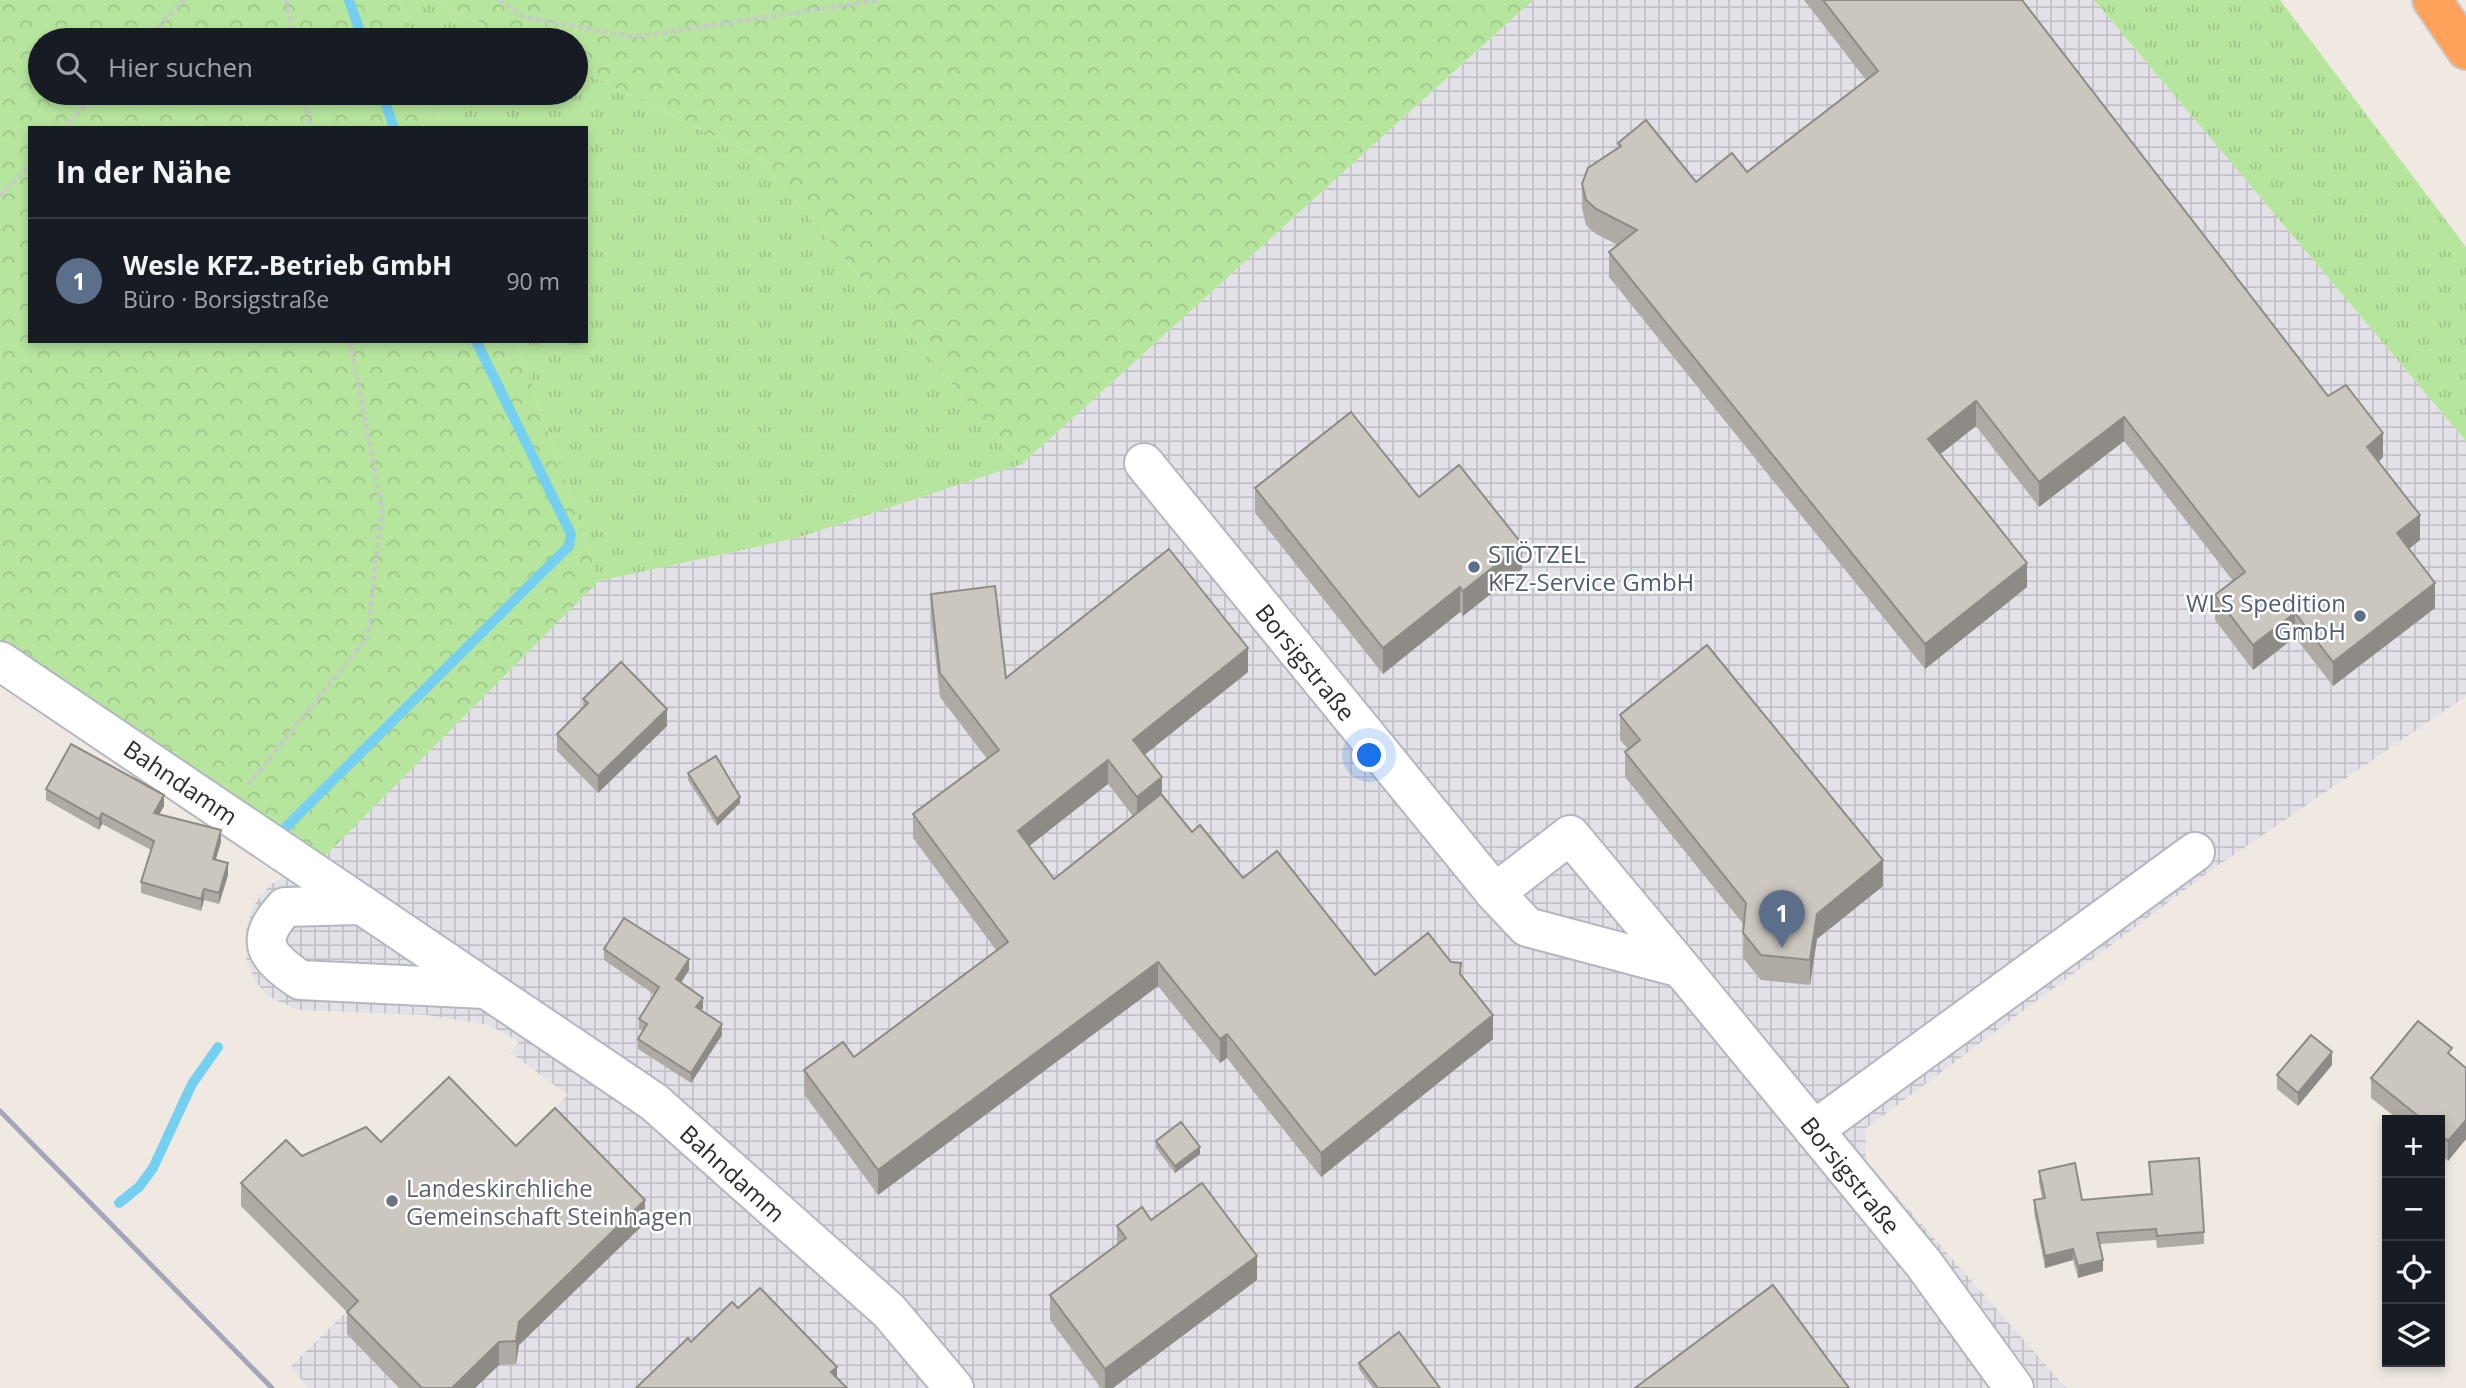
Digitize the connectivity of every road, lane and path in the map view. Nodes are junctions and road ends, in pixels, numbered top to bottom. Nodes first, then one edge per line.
1 (184, 0) edge
2 (286, 0) edge
3 (499, 0) edge
4 (880, 0) edge
5 (2432, 0) edge
6 (157, 28) edge
7 (291, 28) edge
8 (584, 28) edge
9 (588, 29) edge
10 (2466, 50) edge
11 (86, 105) edge
12 (305, 105) edge
13 (66, 126) edge
14 (310, 126) edge
15 (28, 167) edge
16 (0, 196) edge
17 (350, 343) edge
18 (1144, 463) dead end
19 (0, 661) edge
20 (226, 812) junction
21 (2195, 852) dead end
22 (1494, 893) junction
23 (360, 905) junction
24 (1681, 968) junction
25 (485, 989) junction
26 (1814, 1130) junction
27 (954, 1388) edge
28 (2014, 1388) edge

1 - 6 path
2 - 7 path
3 - 8 path
4 - 9 path
5 - 10 highway
11 - 13 path
12 - 14 path
15 - 16 path
17 - 20 path
18 - 22 street, Borsigstraße
19 - 20 street, Bahndamm
20 - 23 street, Bahndamm
21 - 26 street
22 - 24 street, Borsigstraße
22 - 24 street, Borsigstraße
23 - 25 street, Bahndamm
23 - 25 street
24 - 26 street, Borsigstraße
25 - 27 street, Bahndamm
26 - 28 street, Borsigstraße

